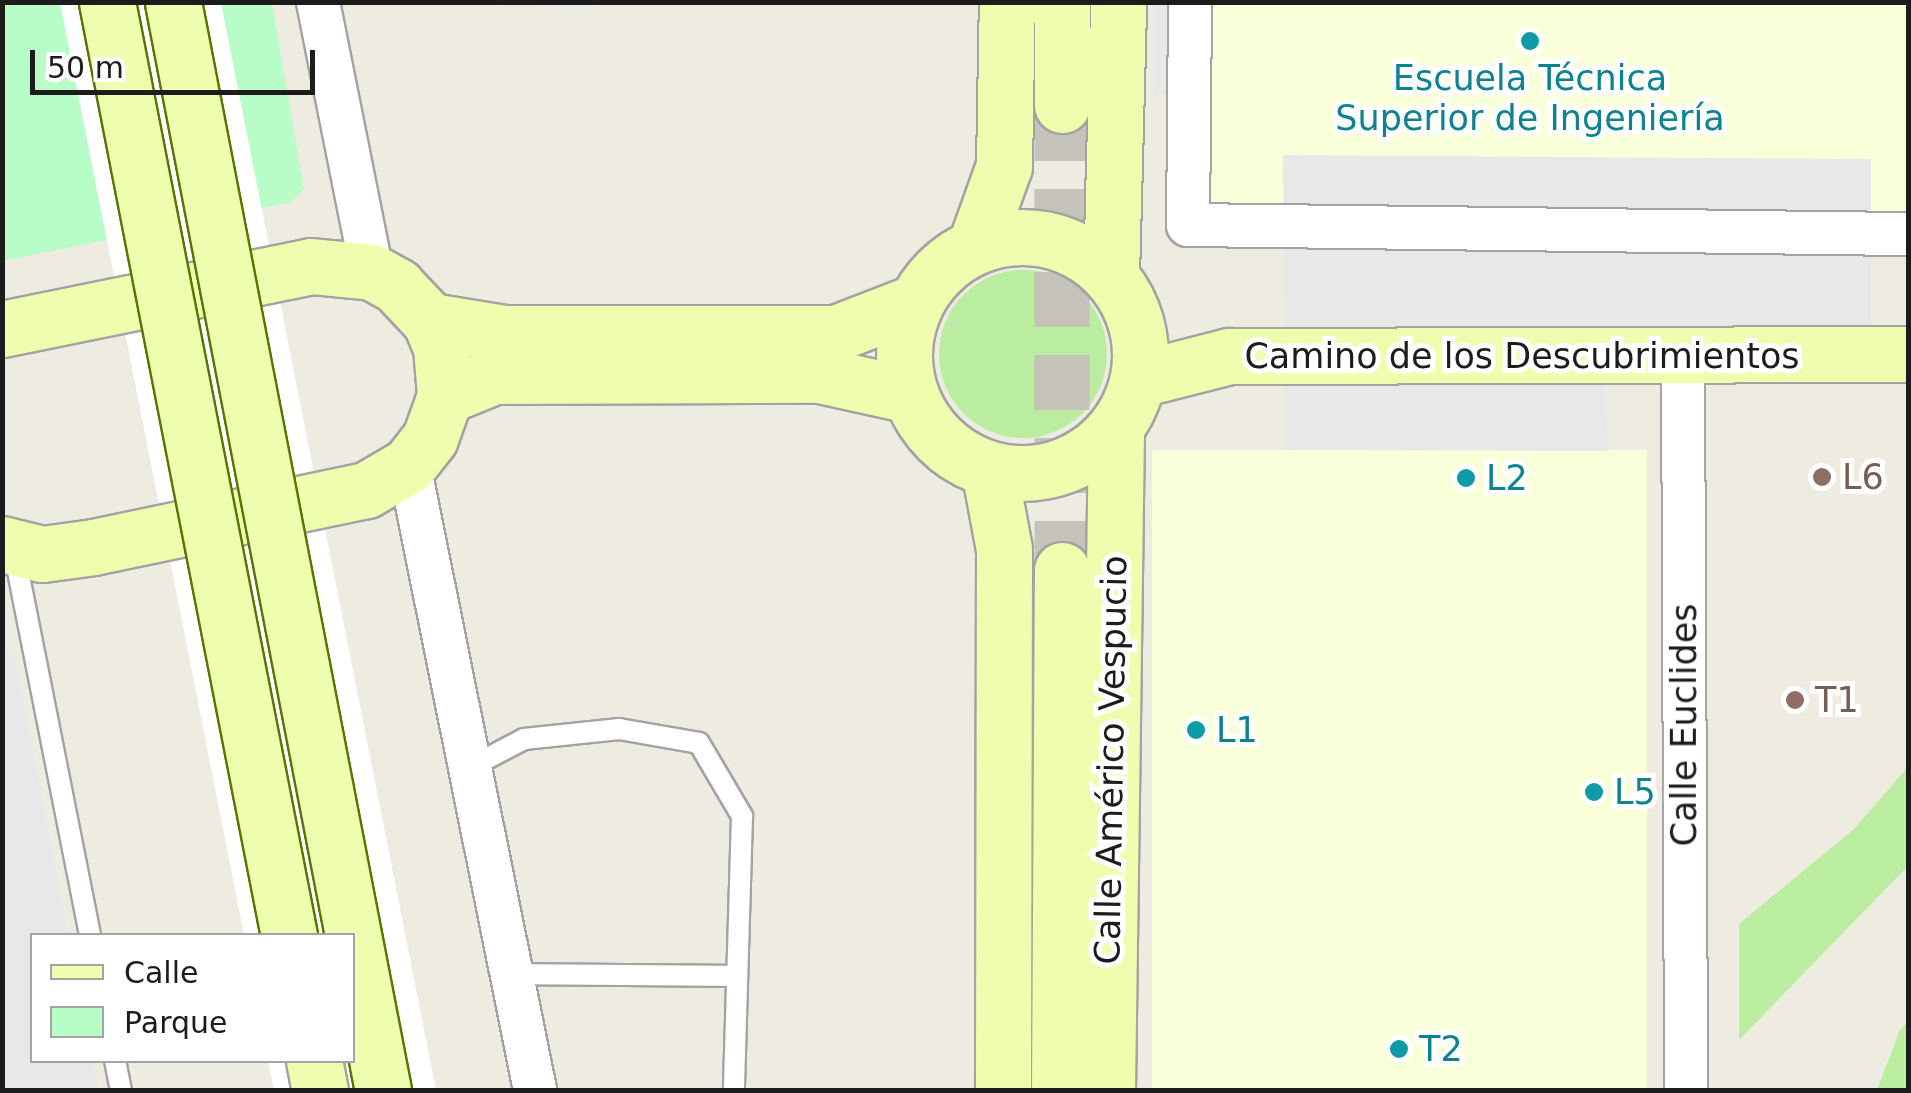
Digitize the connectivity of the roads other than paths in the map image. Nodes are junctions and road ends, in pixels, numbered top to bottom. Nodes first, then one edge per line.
1 (107, 2) edge
2 (173, 2) edge
3 (318, 2) edge
4 (1007, 2) edge
5 (1062, 2) edge
6 (1118, 2) edge
7 (1190, 2) edge
8 (1062, 105) tunnel mouth
9 (1908, 234) edge
10 (976, 244) junction
11 (372, 272) junction
12 (1111, 276) junction
13 (916, 302) junction
14 (430, 321) junction
15 (2, 329) edge
16 (1908, 354) edge
17 (1682, 360) junction
18 (1139, 379) junction
19 (910, 395) junction
20 (445, 396) junction
21 (1116, 428) junction
22 (409, 465) junction
23 (989, 470) junction
24 (8, 546) edge
25 (1062, 570) tunnel mouth
26 (467, 769) junction
27 (89, 933) edge
28 (289, 933) edge
29 (352, 933) edge
30 (355, 949) edge
31 (510, 974) junction
32 (736, 976) junction
33 (116, 1063) edge
34 (315, 1063) edge
35 (121, 1090) edge
36 (320, 1090) edge
37 (382, 1090) edge
38 (535, 1090) edge
39 (734, 1090) edge
40 (1003, 1090) edge
41 (1059, 1090) edge
42 (1107, 1090) edge
43 (1686, 1090) edge

1 - 28 street, bridge
2 - 29 street, bridge
3 - 11 street
4 - 10 street
5 - 8 street
6 - 12 street
7 - 9 street
10 - 12 street
10 - 13 street
11 - 14 street
11 - 15 street
12 - 18 street
13 - 14 street
13 - 19 street
14 - 20 street
16 - 17 street, Camino de los Descubrimientos
17 - 18 street, Camino de los Descubrimientos
17 - 43 street, Calle Euclides
18 - 21 street
19 - 20 street
19 - 23 street
20 - 22 street
21 - 23 street
21 - 42 street, Calle Américo Vespucio
22 - 24 street
22 - 26 street
23 - 40 street
24 - 27 lane
25 - 41 street
26 - 31 street
26 - 32 lane
30 - 37 street, bridge
31 - 32 lane
31 - 38 street
32 - 39 lane
33 - 35 lane
34 - 36 street

